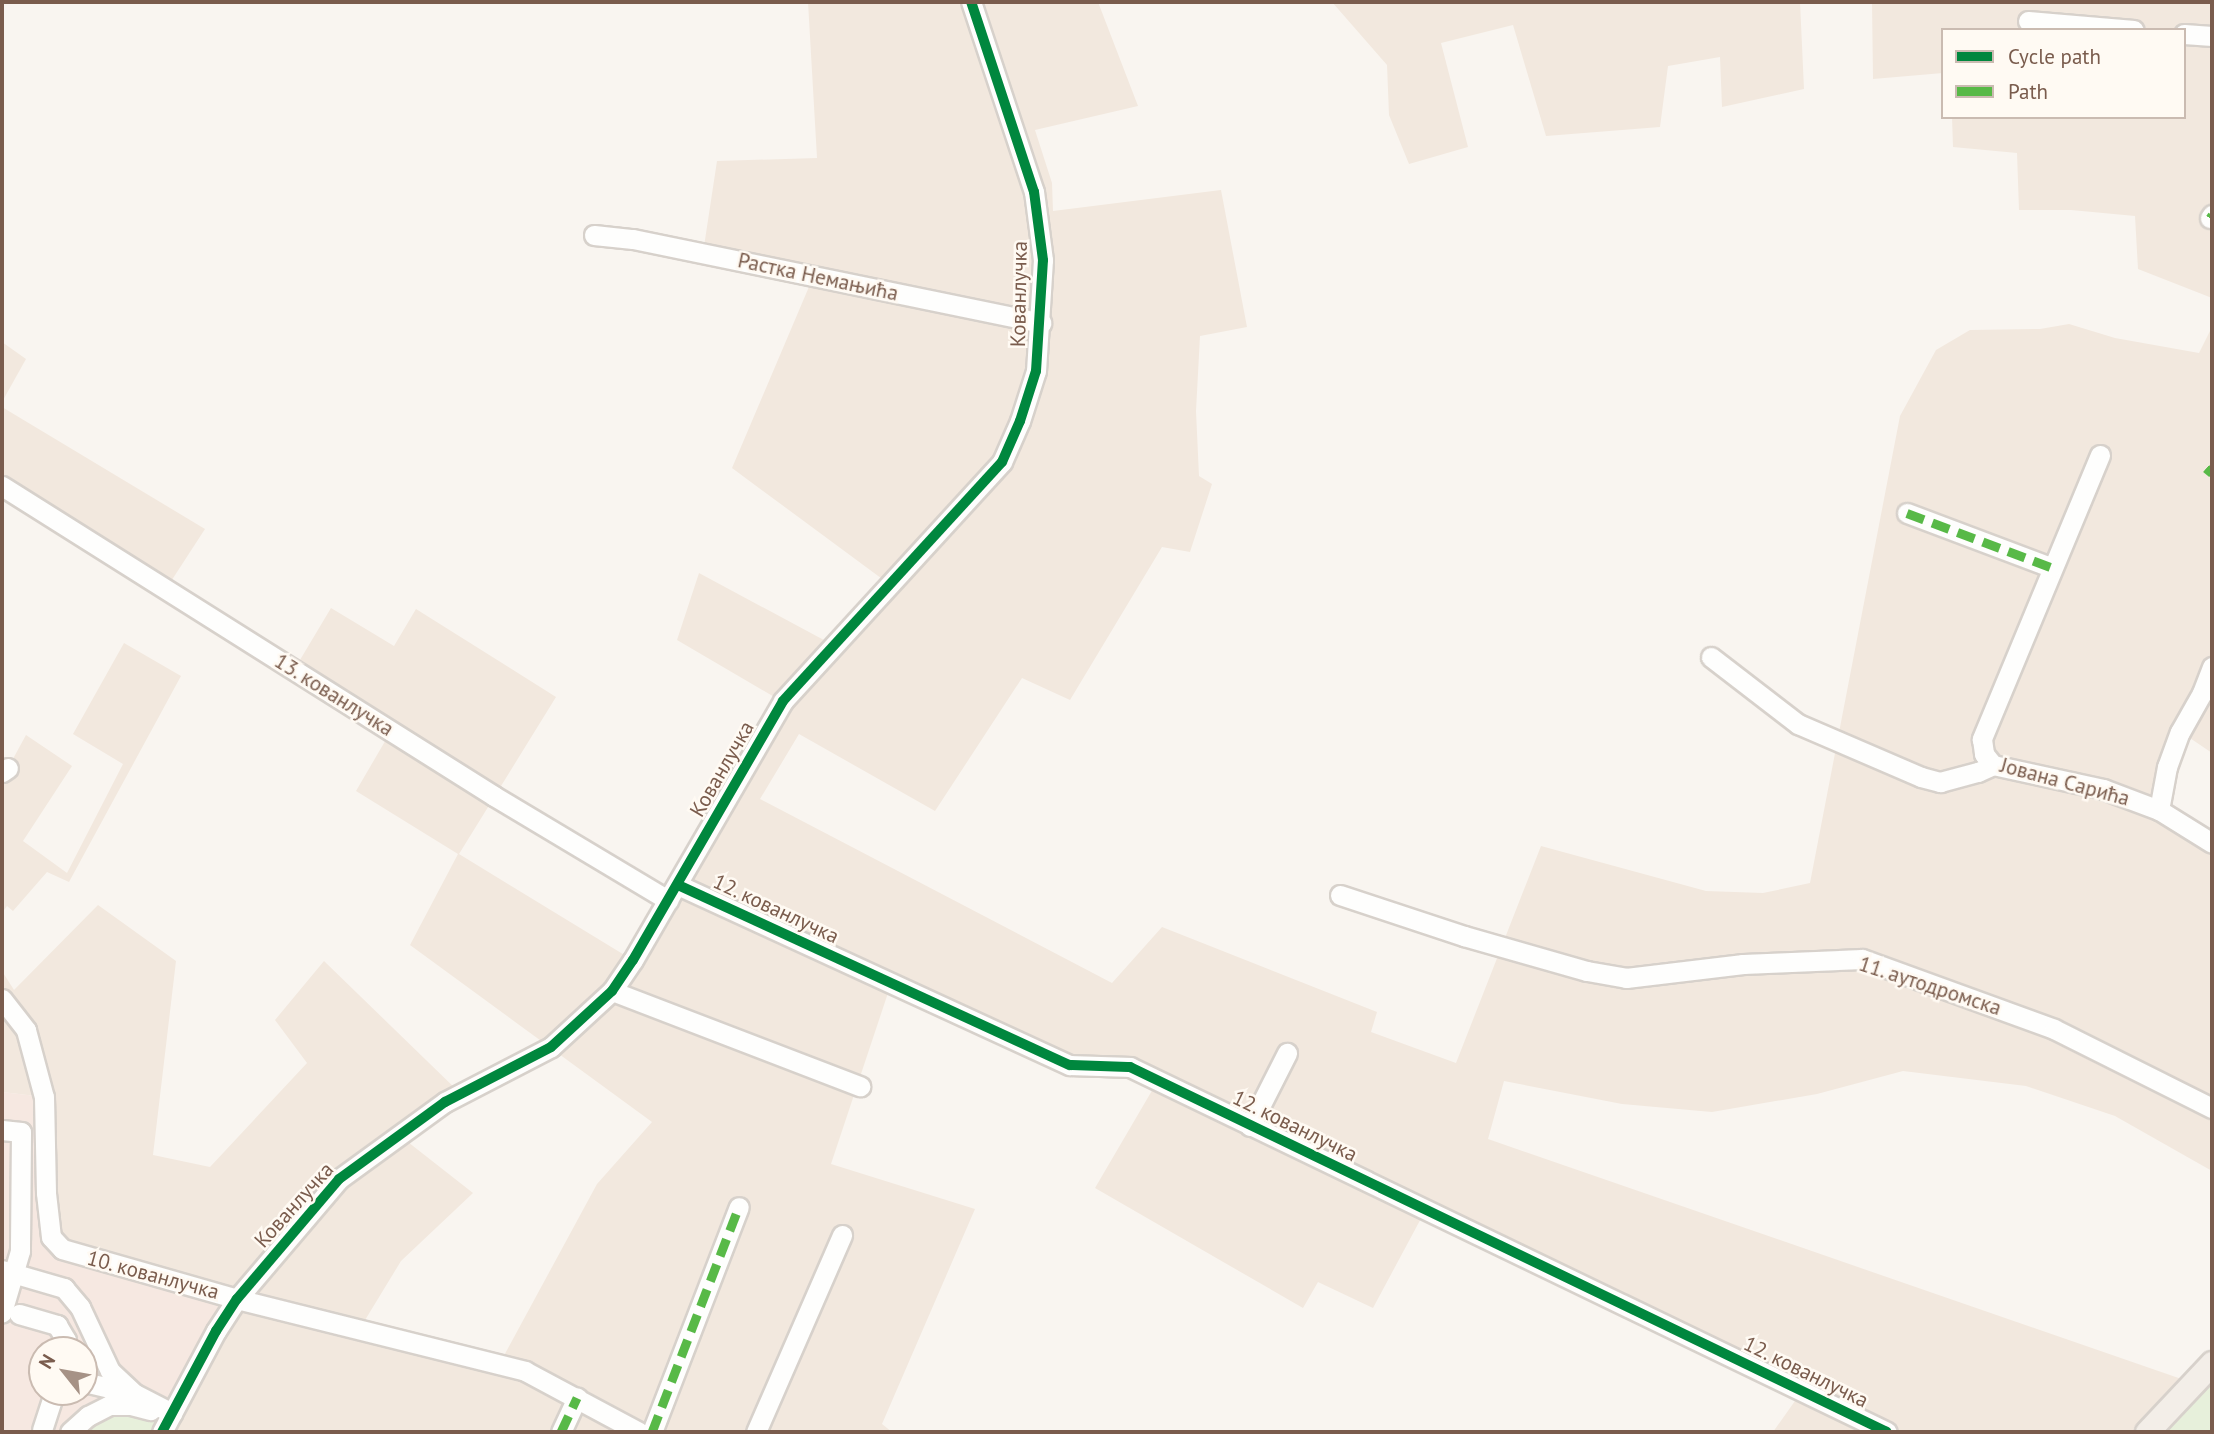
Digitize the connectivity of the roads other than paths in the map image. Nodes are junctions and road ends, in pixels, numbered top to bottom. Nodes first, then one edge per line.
1 (971, 2) edge
2 (2028, 21) dead end
3 (2110, 28) edge
4 (2186, 34) edge
5 (2212, 37) edge
6 (594, 235) dead end
7 (1041, 323) junction
8 (2100, 455) dead end
9 (2, 486) edge
10 (1907, 513) dead end
11 (2051, 567) junction
12 (1711, 657) dead end
13 (2212, 667) edge
14 (2207, 696) edge
15 (1993, 765) junction
16 (2159, 810) junction
17 (2212, 843) edge
18 (673, 892) junction
19 (1340, 895) dead end
20 (612, 991) junction
21 (2, 999) edge
22 (1287, 1053) dead end
23 (860, 1086) dead end
24 (2212, 1108) edge
25 (1250, 1126) junction
26 (2, 1130) edge
27 (11, 1176) edge
28 (739, 1207) dead end
29 (11, 1222) edge
30 (842, 1235) dead end
31 (7, 1271) edge
32 (237, 1299) junction
33 (10, 1313) edge
34 (64, 1336) edge
35 (2212, 1363) edge
36 (98, 1387) edge
37 (578, 1398) junction
38 (133, 1400) junction
39 (50, 1406) edge
40 (168, 1421) edge
41 (42, 1430) dead end
42 (70, 1432) edge
43 (561, 1432) edge
44 (639, 1432) edge
45 (652, 1432) edge
46 (757, 1432) edge
47 (1887, 1432) edge
48 (2147, 1432) edge

1 - 7 street, Кованлучка
2 - 3 street
4 - 5 street
6 - 7 street, Растка Немањића
7 - 18 street, Кованлучка
8 - 11 street, Јована Сарића
9 - 18 street, 13. кованлучка
10 - 11 street
11 - 15 street, Јована Сарића
12 - 15 street
13 - 14 street
14 - 16 street
15 - 16 street, Јована Сарића
16 - 17 street, Јована Сарића
18 - 20 street, Кованлучка
18 - 25 street, 12. кованлучка
19 - 24 street, 11. аутодромска
20 - 23 street
20 - 32 street, Кованлучка
21 - 32 street, 10. кованлучка
22 - 25 street
25 - 47 street, 12. кованлучка
26 - 27 street
27 - 29 street
28 - 45 street
29 - 31 street
30 - 46 street
31 - 33 street
31 - 38 street
32 - 37 street, 10. кованлучка
32 - 40 street, Кованлучка
33 - 34 street
35 - 48 main road
36 - 38 street
37 - 43 street
37 - 44 street, 10. кованлучка
38 - 40 street
38 - 42 street
39 - 41 street

